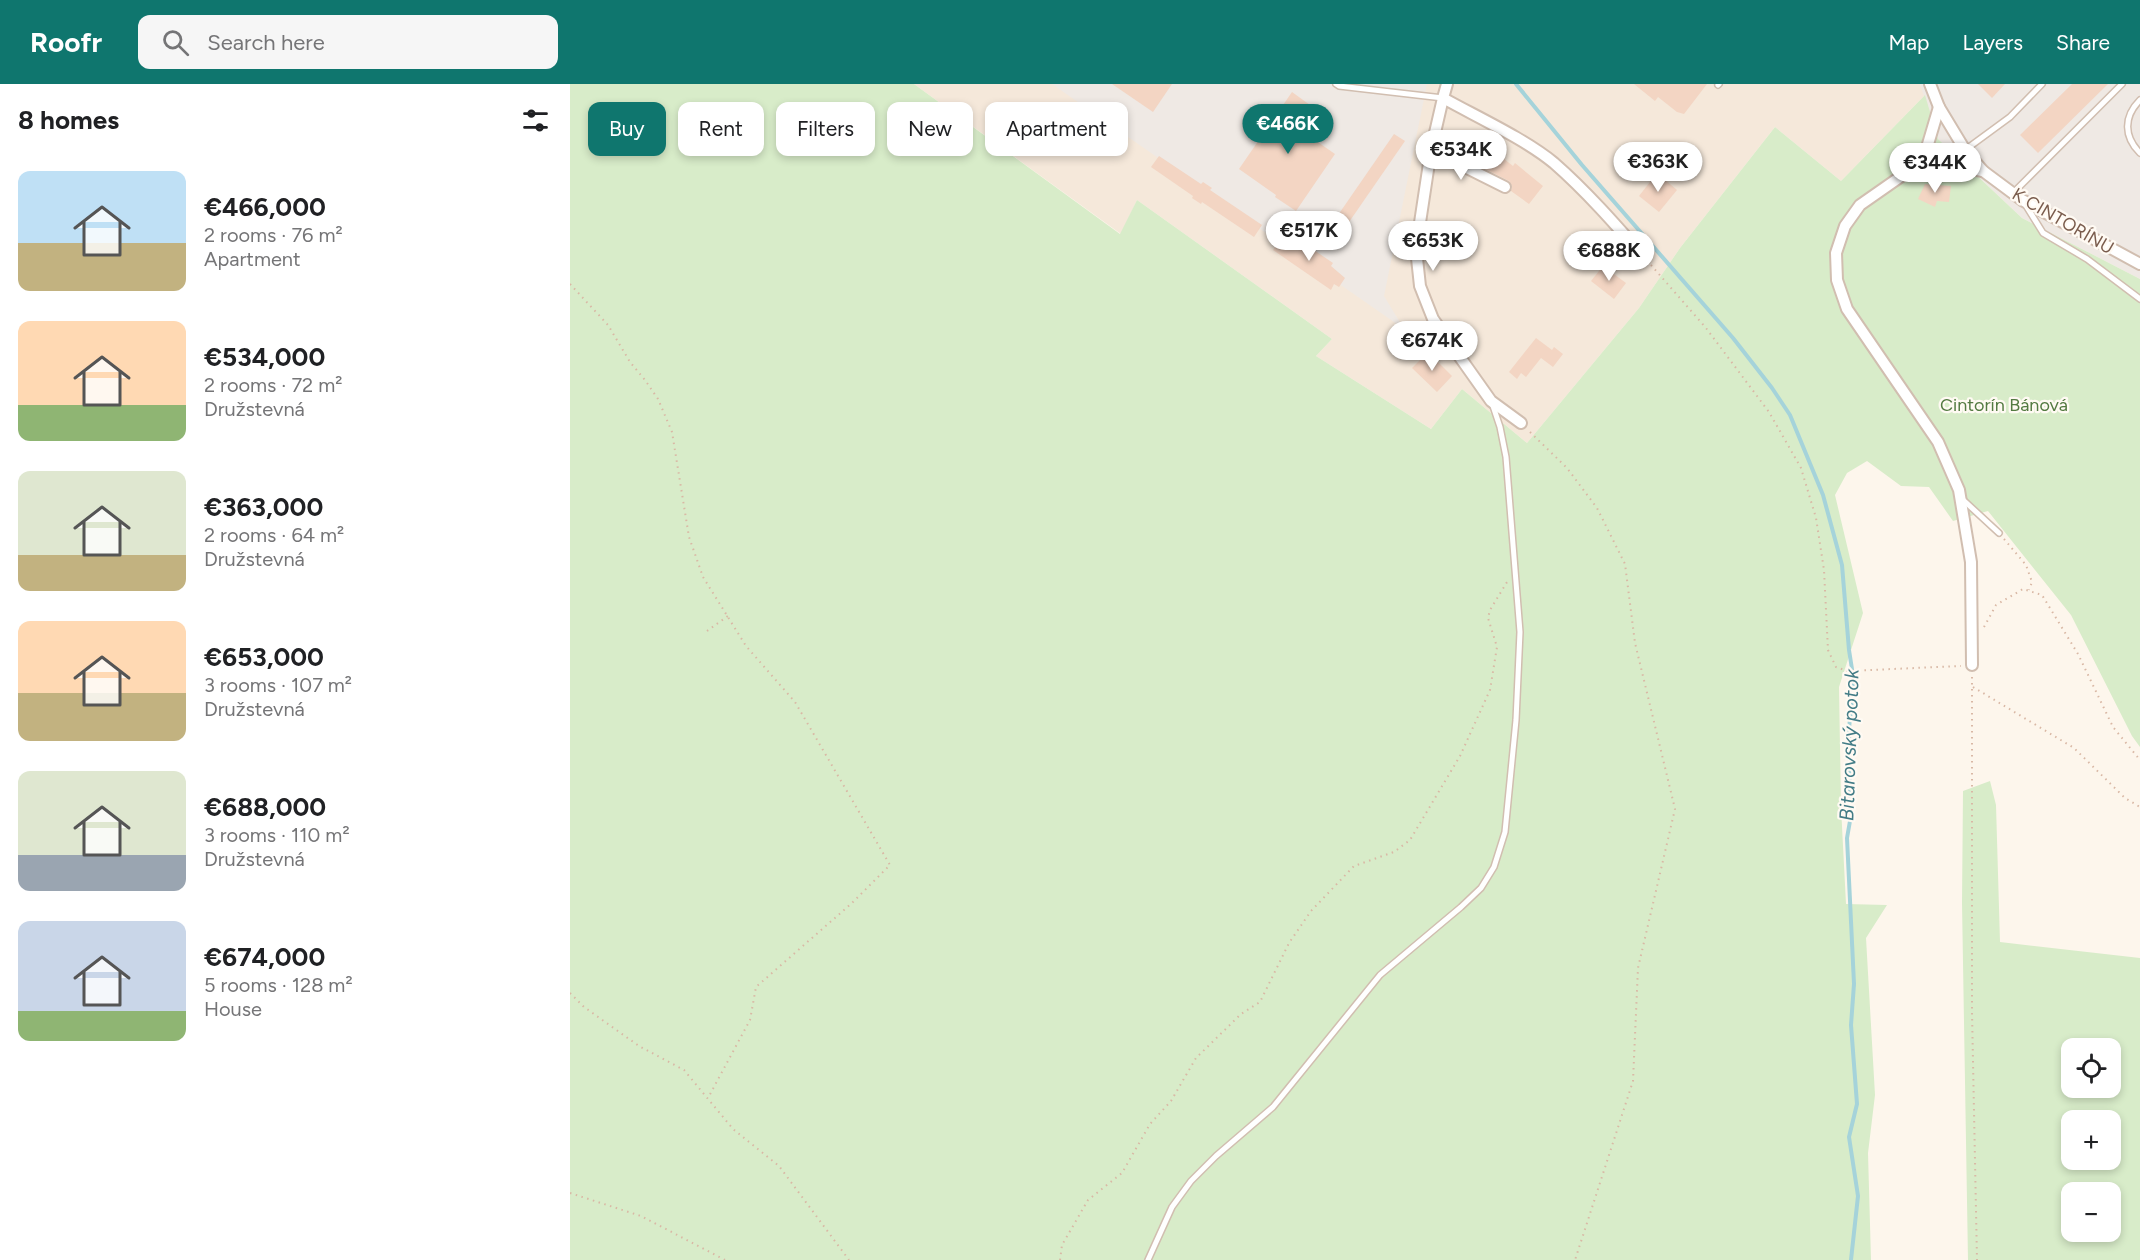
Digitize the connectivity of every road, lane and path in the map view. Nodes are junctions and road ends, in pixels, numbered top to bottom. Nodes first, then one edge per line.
1 (1336, 84) edge
2 (1447, 84) edge
3 (1930, 84) edge
4 (2042, 84) edge
5 (2122, 84) edge
6 (1443, 98) junction
7 (2140, 100) edge
8 (1939, 107) junction
9 (1431, 150) junction
10 (1965, 150) junction
11 (2140, 153) edge
12 (1923, 161) junction
13 (1983, 171) junction
14 (1505, 187) dead end
15 (2018, 196) junction
16 (1643, 256) joint
17 (2140, 264) edge
18 (570, 284) edge
19 (2140, 299) edge
20 (1491, 401) junction
21 (1521, 423) joint
22 (1960, 497) junction
23 (1999, 533) joint
24 (1515, 569) junction
25 (2028, 591) junction
26 (728, 616) junction
27 (707, 631) dead end
28 (1973, 648) junction
29 (1972, 665) junction
30 (1972, 687) junction
31 (2140, 760) edge
32 (2140, 807) edge
33 (570, 993) edge
34 (708, 1098) junction
35 (570, 1193) edge
36 (724, 1260) edge
37 (849, 1260) edge
38 (1060, 1260) edge
39 (1148, 1260) edge
40 (1575, 1260) edge
41 (1977, 1260) edge

1 - 6 lane
2 - 6 street
3 - 8 street, K CINTORÍNU
4 - 10 lane
5 - 15 lane
6 - 9 street
6 - 16 street
7 - 11 lane
8 - 10 street, K CINTORÍNU
8 - 12 street
9 - 14 street
9 - 20 street
10 - 13 street, K CINTORÍNU
12 - 13 street
12 - 22 street
13 - 15 street, K CINTORÍNU
15 - 17 street, K CINTORÍNU
15 - 19 lane
16 - 29 path
18 - 26 path
20 - 21 street
20 - 24 lane
21 - 40 path
22 - 23 lane
22 - 28 street
23 - 25 path
24 - 38 path
24 - 39 lane
25 - 28 path
25 - 31 path
26 - 27 path
26 - 34 path
28 - 29 street
29 - 30 path
30 - 32 path
30 - 41 path
33 - 34 path
34 - 37 path
35 - 36 path

